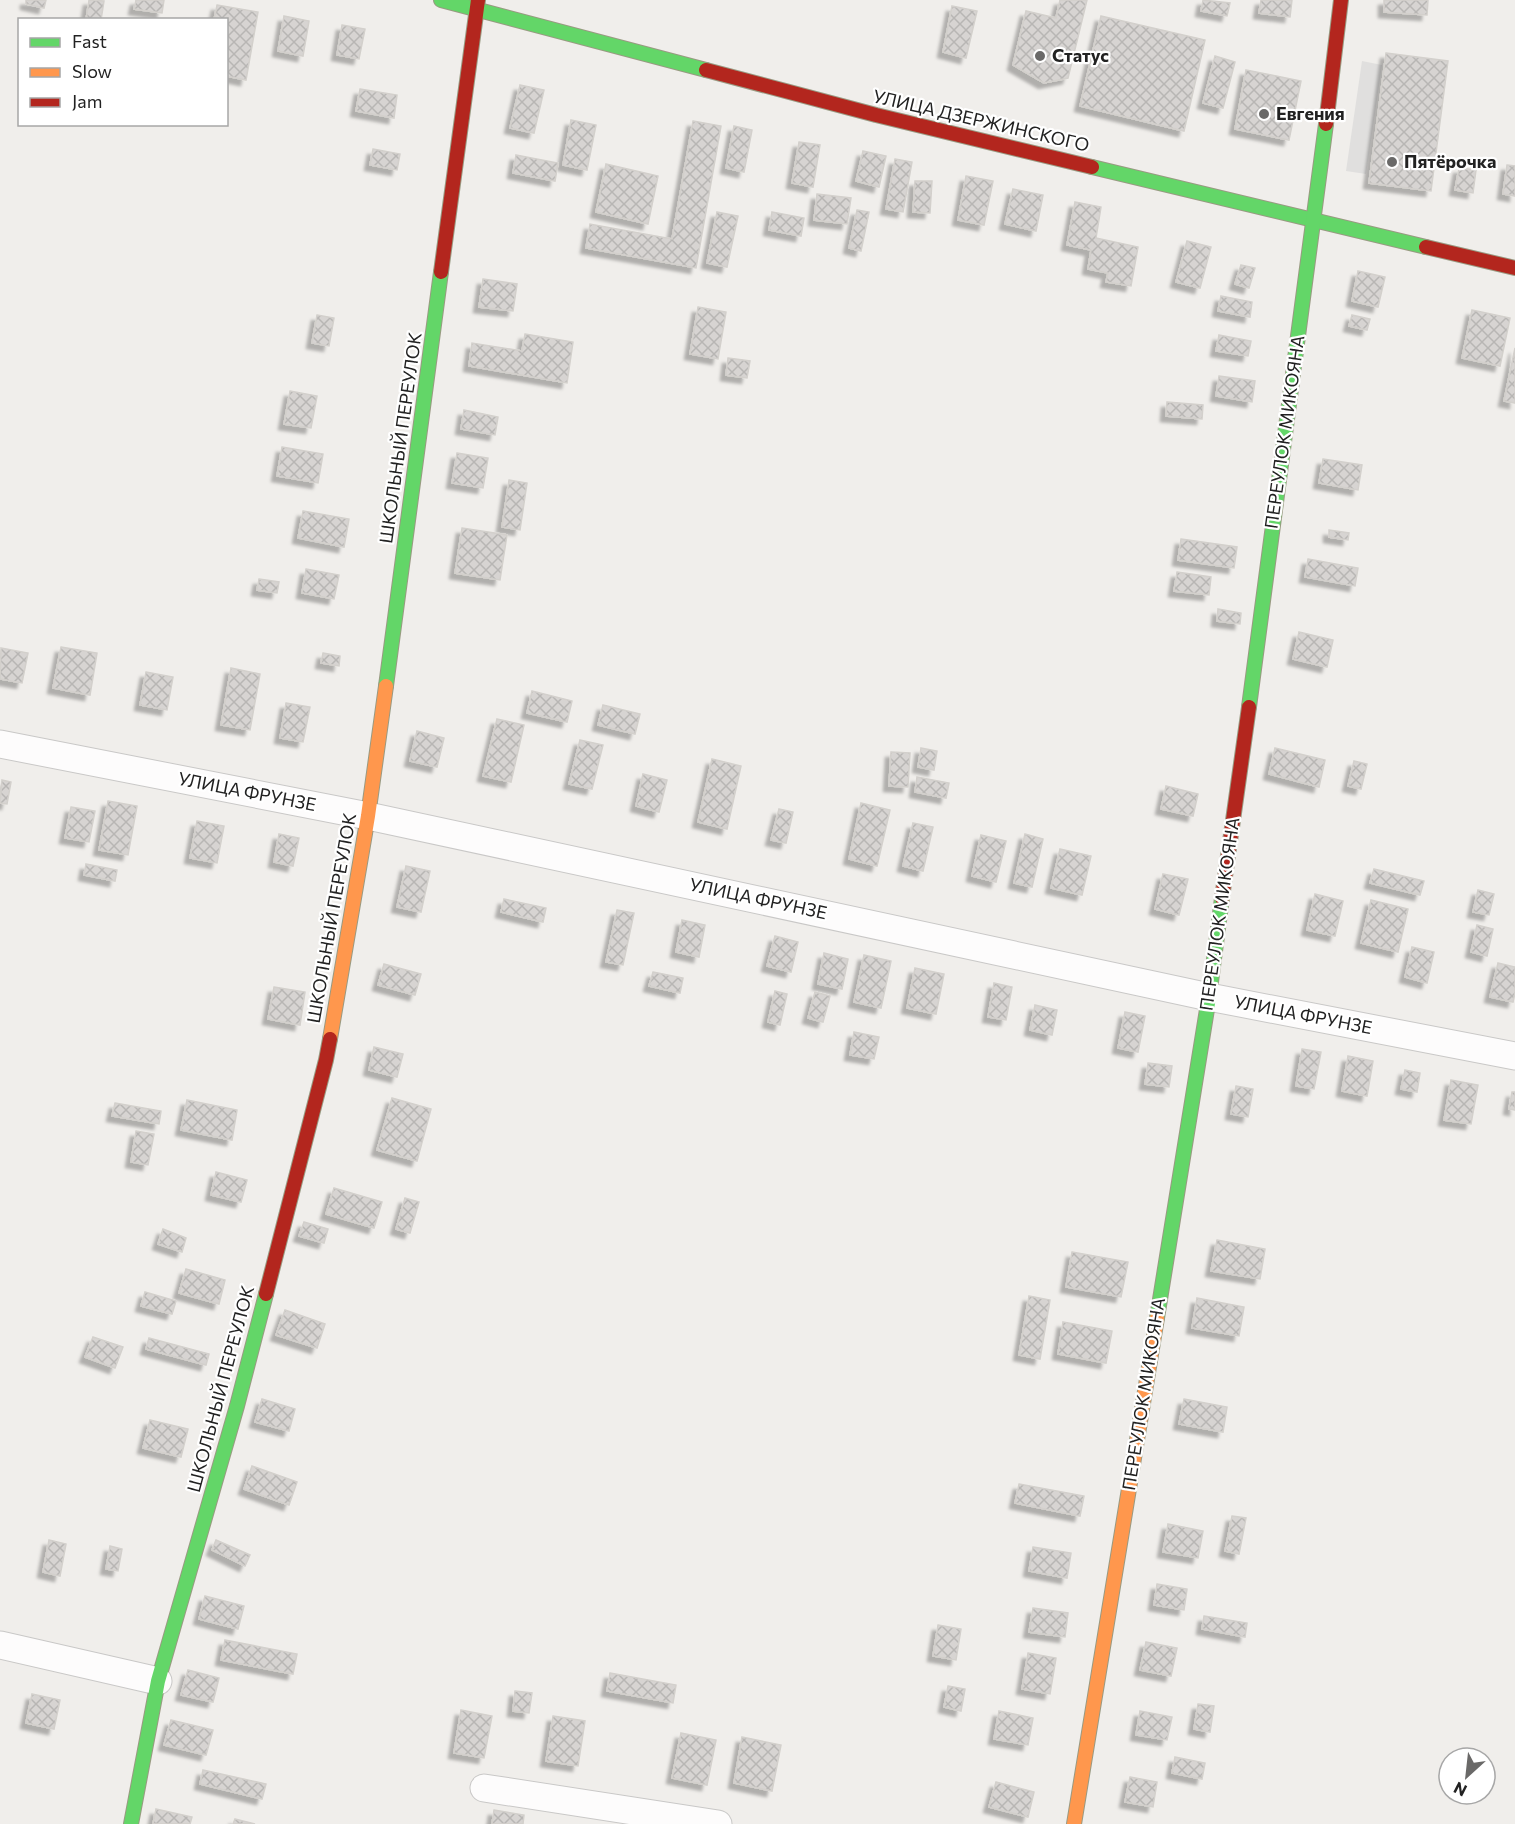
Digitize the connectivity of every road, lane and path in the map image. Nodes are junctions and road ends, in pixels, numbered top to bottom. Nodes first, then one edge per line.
1 (441, 0) edge
2 (1341, 0) edge
3 (477, 4) edge
4 (1315, 219) junction
5 (1515, 268) edge
6 (0, 744) edge
7 (368, 816) junction
8 (1209, 997) junction
9 (1515, 1056) edge
10 (0, 1645) edge
11 (158, 1681) junction
12 (484, 1788) dead end
13 (131, 1824) edge
14 (718, 1824) edge
15 (1074, 1824) edge

1 - 3 street, УЛИЦА ДЗЕРЖИНСКОГО
2 - 4 street, ПЕРЕУЛОК МИКОЯНА
3 - 4 street, УЛИЦА ДЗЕРЖИНСКОГО
3 - 7 street, ШКОЛЬНЫЙ ПЕРЕУЛОК
4 - 5 street, УЛИЦА ДЗЕРЖИНСКОГО
4 - 8 street, ПЕРЕУЛОК МИКОЯНА
6 - 7 street, УЛИЦА ФРУНЗЕ
7 - 8 street, УЛИЦА ФРУНЗЕ
7 - 11 street, ШКОЛЬНЫЙ ПЕРЕУЛОК
8 - 9 street, УЛИЦА ФРУНЗЕ
8 - 15 street, ПЕРЕУЛОК МИКОЯНА
10 - 11 street
11 - 13 street, ШКОЛЬНЫЙ ПЕРЕУЛОК
12 - 14 street

